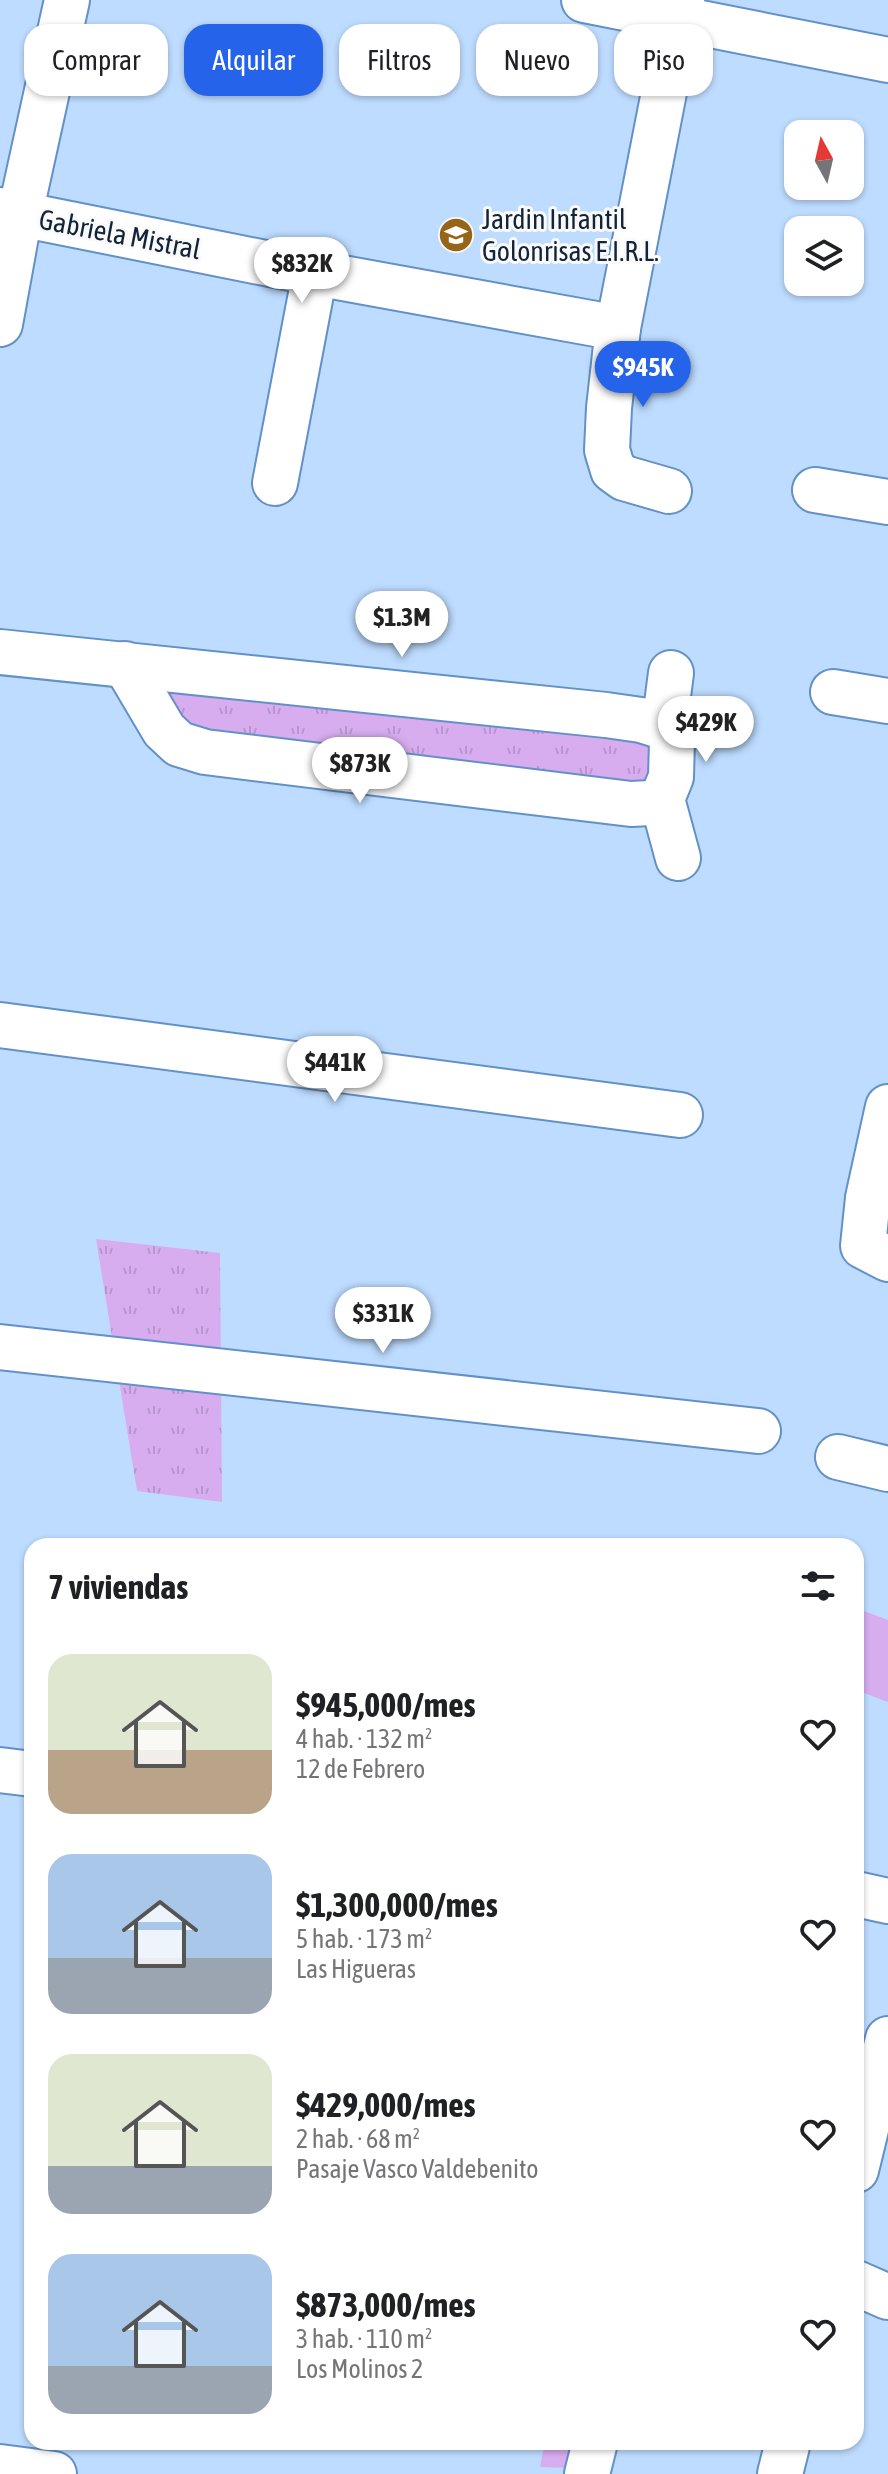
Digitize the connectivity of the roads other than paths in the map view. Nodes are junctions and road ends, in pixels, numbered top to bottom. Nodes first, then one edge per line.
1 (67, 0) edge
2 (584, 0) edge
3 (680, 9) edge
4 (888, 60) edge
5 (10, 212) edge
6 (315, 273) junction
7 (0, 324) edge
8 (618, 328) junction
9 (275, 483) dead end
10 (815, 490) dead end
11 (669, 491) dead end
12 (888, 502) edge
13 (0, 652) edge
14 (125, 664) junction
15 (671, 673) dead end
16 (833, 692) dead end
17 (888, 701) edge
18 (664, 727) junction
19 (662, 799) junction
20 (678, 858) dead end
21 (0, 1025) edge
22 (888, 1107) edge
23 (680, 1115) dead end
24 (875, 1252) edge
25 (0, 1347) edge
26 (758, 1431) dead end
27 (838, 1457) dead end
28 (888, 1469) edge
29 (0, 1770) edge
30 (24, 1773) edge
31 (864, 1896) edge
32 (888, 1901) edge
33 (888, 2039) edge
34 (864, 2137) edge
35 (864, 2286) edge
36 (888, 2297) edge
37 (593, 2450) edge
38 (786, 2450) edge
39 (0, 2467) edge
40 (54, 2474) edge
41 (587, 2474) edge
42 (780, 2474) edge

1 - 5 street
2 - 3 street
3 - 4 street
3 - 8 street
5 - 6 street, Gabriela Mistral
5 - 7 street
6 - 8 street, Gabriela Mistral
6 - 9 street
8 - 11 street
10 - 12 street
13 - 14 street
14 - 18 street
14 - 19 street
15 - 18 street
16 - 17 street
18 - 19 street
19 - 20 street
21 - 23 street
22 - 24 street
25 - 26 street
27 - 28 street
29 - 30 street
31 - 32 street
33 - 34 street
35 - 36 street
37 - 41 street
38 - 42 street
39 - 40 street

